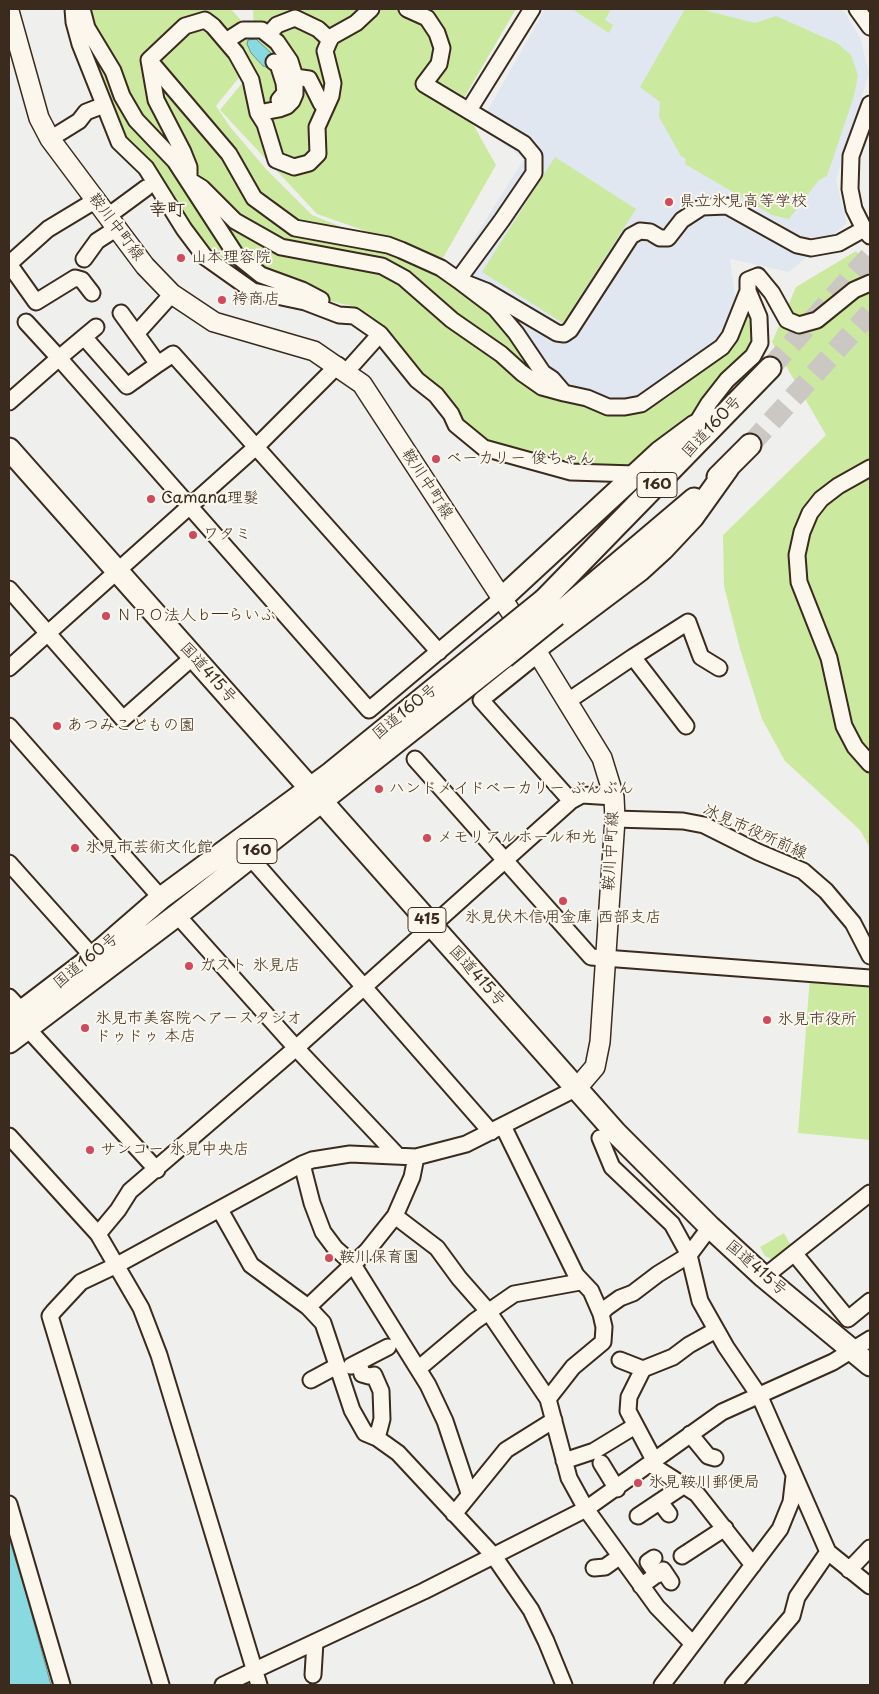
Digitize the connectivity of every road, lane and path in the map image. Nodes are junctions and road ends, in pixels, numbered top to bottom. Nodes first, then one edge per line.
1 (73, 9) edge
2 (82, 9) edge
3 (371, 9) edge
4 (407, 9) edge
5 (532, 9) edge
6 (857, 9) edge
7 (9, 12) edge
8 (870, 27) edge
9 (269, 34) junction
10 (330, 40) junction
11 (226, 41) junction
12 (149, 60) junction
13 (274, 62) dead end
14 (295, 77) junction
15 (870, 104) edge
16 (104, 105) junction
17 (325, 108) junction
18 (469, 110) junction
19 (257, 111) junction
20 (50, 139) junction
21 (189, 180) junction
22 (146, 188) dead end
23 (96, 200) junction
24 (113, 222) junction
25 (867, 232) edge
26 (84, 259) dead end
27 (9, 264) edge
28 (458, 280) junction
29 (870, 283) edge
30 (748, 292) junction
31 (92, 293) dead end
32 (172, 294) junction
33 (121, 313) dead end
34 (339, 315) junction
35 (26, 322) dead end
36 (96, 327) dead end
37 (136, 334) junction
38 (380, 334) junction
39 (84, 337) junction
40 (59, 358) junction
41 (158, 364) junction
42 (342, 368) junction
43 (770, 368) tunnel mouth
44 (564, 392) junction
45 (9, 402) edge
46 (719, 419) junction
47 (695, 426) junction
48 (750, 445) tunnel mouth
49 (257, 446) junction
50 (9, 449) edge
51 (728, 468) junction
52 (870, 468) edge
53 (635, 474) junction
54 (190, 505) junction
55 (117, 573) junction
56 (9, 589) edge
57 (501, 599) junction
58 (550, 608) junction
59 (48, 634) junction
60 (439, 652) junction
61 (537, 652) junction
62 (193, 657) junction
63 (633, 657) junction
64 (9, 668) edge
65 (719, 668) dead end
66 (568, 701) junction
67 (9, 726) edge
68 (686, 726) dead end
69 (415, 759) dead end
70 (870, 764) edge
71 (317, 794) junction
72 (614, 797) junction
73 (570, 801) junction
74 (615, 819) junction
75 (250, 857) junction
76 (505, 859) junction
77 (9, 863) edge
78 (161, 898) junction
79 (177, 915) junction
80 (431, 924) junction
81 (870, 956) edge
82 (93, 957) junction
83 (604, 958) junction
84 (870, 978) edge
85 (364, 986) junction
86 (17, 1014) edge
87 (9, 1042) edge
88 (296, 1048) junction
89 (577, 1088) junction
90 (497, 1129) junction
91 (9, 1136) edge
92 (600, 1138) dead end
93 (396, 1154) junction
94 (416, 1157) junction
95 (302, 1164) junction
96 (157, 1170) junction
97 (870, 1193) edge
98 (220, 1210) junction
99 (396, 1216) junction
100 (710, 1227) junction
101 (98, 1234) junction
102 (794, 1253) junction
103 (689, 1255) junction
104 (352, 1263) junction
105 (117, 1265) junction
106 (764, 1277) junction
107 (580, 1282) junction
108 (870, 1301) edge
109 (308, 1307) junction
110 (488, 1311) junction
111 (602, 1314) junction
112 (716, 1330) junction
113 (862, 1344) edge
114 (388, 1347) dead end
115 (620, 1360) dead end
116 (359, 1363) junction
117 (870, 1365) edge
118 (338, 1369) junction
119 (643, 1369) junction
120 (418, 1370) junction
121 (311, 1380) dead end
122 (760, 1397) junction
123 (548, 1398) junction
124 (554, 1420) junction
125 (635, 1426) junction
126 (690, 1434) junction
127 (377, 1438) junction
128 (647, 1455) junction
129 (715, 1458) dead end
130 (564, 1461) junction
131 (601, 1463) dead end
132 (794, 1476) junction
133 (683, 1486) junction
134 (617, 1489) junction
135 (469, 1493) junction
136 (660, 1502) junction
137 (9, 1504) edge
138 (586, 1509) junction
139 (454, 1514) junction
140 (669, 1514) dead end
141 (638, 1516) dead end
142 (725, 1528) junction
143 (870, 1548) edge
144 (828, 1552) junction
145 (493, 1555) junction
146 (682, 1556) dead end
147 (620, 1557) junction
148 (654, 1558) dead end
149 (753, 1565) junction
150 (594, 1568) dead end
151 (849, 1570) junction
152 (657, 1575) junction
153 (671, 1582) dead end
154 (636, 1585) junction
155 (870, 1586) edge
156 (316, 1642) junction
157 (694, 1644) junction
158 (253, 1671) junction
159 (314, 1675) dead end
160 (62, 1685) edge
161 (161, 1685) edge
162 (222, 1685) edge
163 (259, 1685) edge
164 (564, 1685) edge
165 (662, 1685) edge
166 (733, 1685) edge

1 - 16 street
2 - 21 street
3 - 10 street
4 - 18 street
5 - 18 street
6 - 8 street
7 - 20 main road, 鞍川中町線
9 - 10 street
9 - 11 street
9 - 14 street
10 - 17 street
11 - 12 street
11 - 19 street
12 - 21 street
12 - 28 street
13 - 19 street
14 - 17 street
14 - 19 street
15 - 25 street
16 - 20 street
16 - 34 street
17 - 19 street
18 - 28 street
20 - 23 main road, 鞍川中町線
21 - 34 street
21 - 44 street
22 - 24 street
23 - 24 main road, 鞍川中町線
23 - 27 street
24 - 26 street
24 - 32 main road, 鞍川中町線
25 - 28 street
27 - 31 street
28 - 44 street
29 - 30 street
30 - 44 street
30 - 47 street
32 - 37 street
32 - 42 main road, 鞍川中町線
33 - 37 street
34 - 38 street
35 - 40 street
36 - 39 street
37 - 41 street
38 - 42 street
38 - 53 street
39 - 40 street
39 - 41 street
40 - 45 street
40 - 54 street
41 - 49 street
42 - 49 street
42 - 57 main road, 鞍川中町線
43 - 46 highway, 国道160号 / 160
46 - 47 highway
46 - 58 highway, 国道160号 / 160
47 - 53 highway
48 - 51 highway, 国道160号 / 160
49 - 54 street
49 - 60 street
50 - 55 highway, 国道415号 / 415
51 - 58 highway, 国道160号 / 160
51 - 61 highway
52 - 70 street
53 - 57 highway
54 - 55 street
54 - 60 street
55 - 59 street
55 - 62 highway, 国道415号 / 415
56 - 59 street
57 - 60 street
57 - 61 main road, 鞍川中町線
58 - 71 highway, 国道160号 / 160, bridge
59 - 62 street
59 - 64 street
61 - 66 main road, 鞍川中町線
61 - 73 street
62 - 71 highway, 国道415号 / 415
63 - 65 street
63 - 66 street
63 - 68 street
66 - 72 main road, 鞍川中町線
67 - 78 street
69 - 76 street
71 - 75 highway, 国道160号 / 160
71 - 78 highway, 国道160号 / 160
71 - 80 highway, 国道415号 / 415
72 - 73 street
72 - 74 main road, 鞍川中町線
73 - 76 street
74 - 81 street, 冰見市役所前線
74 - 83 main road, 鞍川中町線
75 - 79 highway, 国道160号 / 160
75 - 85 street
76 - 80 street
76 - 83 street
77 - 82 street
78 - 82 highway, 国道160号 / 160
79 - 86 highway, 国道160号 / 160
79 - 88 street
80 - 85 street
80 - 89 highway, 国道415号 / 415
82 - 86 highway, 国道160号 / 160
83 - 84 street
83 - 89 main road, 鞍川中町線
85 - 88 street
85 - 90 street
86 - 87 highway, 国道160号 / 160
86 - 96 street
88 - 93 street
88 - 96 street
89 - 90 street
89 - 100 highway, 国道415号 / 415
90 - 94 street
90 - 107 street
91 - 101 street
92 - 103 street
93 - 94 street
93 - 95 street
94 - 99 street
95 - 98 street
95 - 104 street
96 - 101 street
97 - 102 street
98 - 105 street
98 - 109 street
99 - 104 street
99 - 110 street
100 - 103 street
100 - 106 highway, 国道415号 / 415
101 - 105 street
102 - 106 street
102 - 108 street
103 - 111 street
103 - 112 street
104 - 109 street
104 - 120 street
105 - 158 street
105 - 161 street
106 - 113 highway, 国道415号 / 415
107 - 110 street
107 - 111 street
109 - 118 street
110 - 120 street
110 - 123 street
111 - 123 street
112 - 119 street
112 - 122 street
113 - 117 highway, 国道415号 / 415
113 - 122 street
114 - 116 street
115 - 119 street
116 - 118 street
116 - 127 street
118 - 121 street
118 - 127 street
119 - 125 street
120 - 135 street
122 - 126 street
122 - 132 street
123 - 124 street
124 - 130 street
124 - 135 street
125 - 128 street
125 - 130 street
126 - 128 street
126 - 129 street
127 - 139 street
128 - 133 street
128 - 134 street
130 - 138 street
131 - 134 street
132 - 144 street
132 - 149 street
133 - 136 street
133 - 142 street
134 - 138 street
135 - 139 street
136 - 140 street
136 - 141 street
137 - 160 street
138 - 145 street
138 - 147 street
139 - 145 street
142 - 146 street
142 - 149 street
143 - 151 street
144 - 151 street
144 - 166 street
145 - 156 street
145 - 164 street
147 - 150 street
147 - 154 street
148 - 152 street
149 - 157 street
151 - 155 street
152 - 153 street
152 - 154 street
154 - 157 street
156 - 158 street
156 - 159 street
157 - 165 street
158 - 162 street
158 - 163 street

